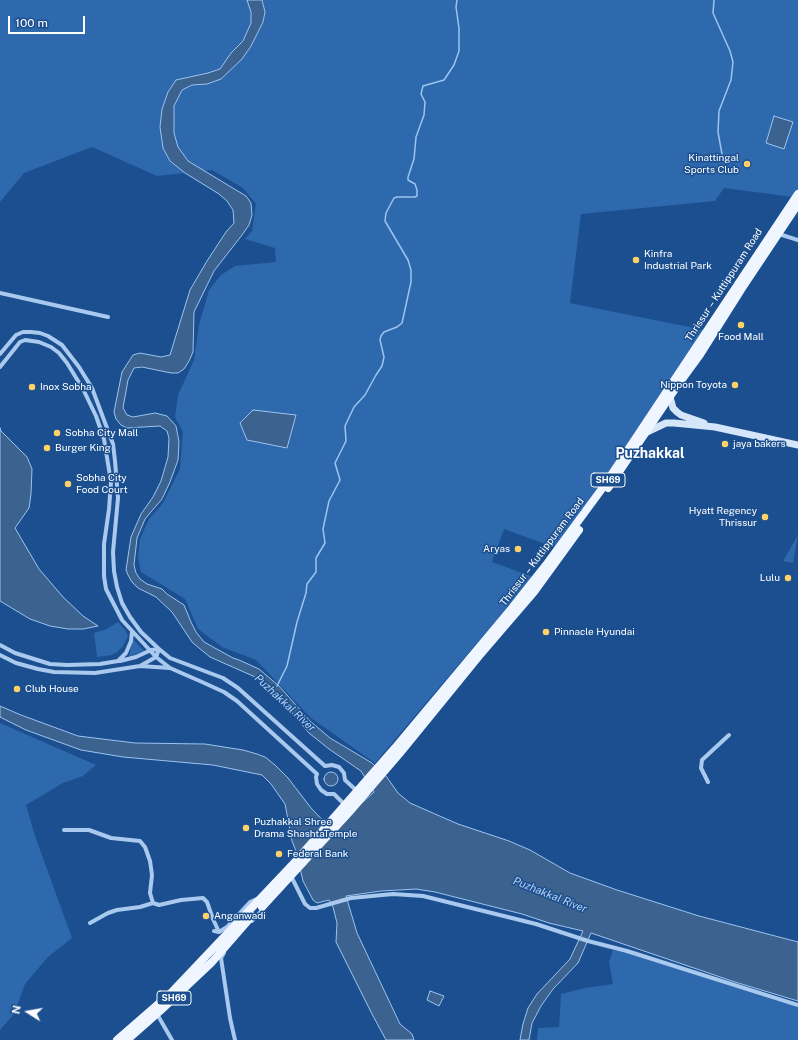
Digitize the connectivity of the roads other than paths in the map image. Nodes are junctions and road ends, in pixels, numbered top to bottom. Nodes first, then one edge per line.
1 (798, 194) edge
2 (798, 204) edge
3 (778, 233) junction
4 (798, 240) edge
5 (0, 293) edge
6 (108, 316) dead end
7 (42, 334) junction
8 (39, 342) junction
9 (0, 354) edge
10 (0, 367) edge
11 (85, 376) junction
12 (78, 382) junction
13 (670, 397) junction
14 (715, 427) junction
15 (647, 432) junction
16 (798, 445) edge
17 (110, 498) junction
18 (118, 498) junction
19 (549, 567) junction
20 (132, 632) junction
21 (0, 645) edge
22 (159, 649) junction
23 (150, 650) junction
24 (0, 655) edge
25 (156, 657) junction
26 (118, 661) junction
27 (140, 666) junction
28 (170, 668) junction
29 (729, 735) dead end
30 (708, 782) dead end
31 (362, 789) junction
32 (344, 805) junction
33 (333, 824) junction
34 (64, 830) dead end
35 (289, 873) junction
36 (274, 895) junction
37 (263, 898) junction
38 (153, 903) junction
39 (90, 923) dead end
40 (214, 931) dead end
41 (219, 932) junction
42 (798, 1005) edge
43 (157, 1014) junction
44 (118, 1040) edge
45 (127, 1040) edge
46 (172, 1040) edge
47 (235, 1040) edge

1 - 19 main road, Thrissur – Kuttippuram Road / SH69
2 - 3 main road, Thrissur – Kuttippuram Road
3 - 4 street
3 - 13 main road, Thrissur – Kuttippuram Road
5 - 6 street
7 - 8 street
7 - 9 street
7 - 11 street
8 - 10 street
8 - 12 street
11 - 12 street
11 - 18 street
12 - 17 street
13 - 14 main road
13 - 15 main road, Thrissur – Kuttippuram Road
14 - 15 main road
14 - 16 main road
15 - 19 main road, Thrissur – Kuttippuram Road
17 - 18 street
17 - 20 street
18 - 22 street
19 - 31 main road, Thrissur – Kuttippuram Road / SH69
20 - 23 street
20 - 26 street
21 - 26 street
22 - 23 street
22 - 25 street
22 - 31 street
23 - 25 street
23 - 26 street
24 - 27 street
25 - 27 street
25 - 28 street
27 - 28 street
28 - 32 street
29 - 30 street
31 - 32 main road, Thrissur – Kuttippuram Road / SH69
31 - 33 main road
32 - 33 main road, Thrissur – Kuttippuram Road
33 - 35 main road
33 - 35 main road
34 - 38 street
35 - 36 main road
35 - 37 main road
35 - 42 street
36 - 43 main road, SH69
36 - 47 street
37 - 41 street
37 - 44 main road
38 - 39 street
38 - 41 street
40 - 41 street
43 - 45 main road, SH69
43 - 46 street

